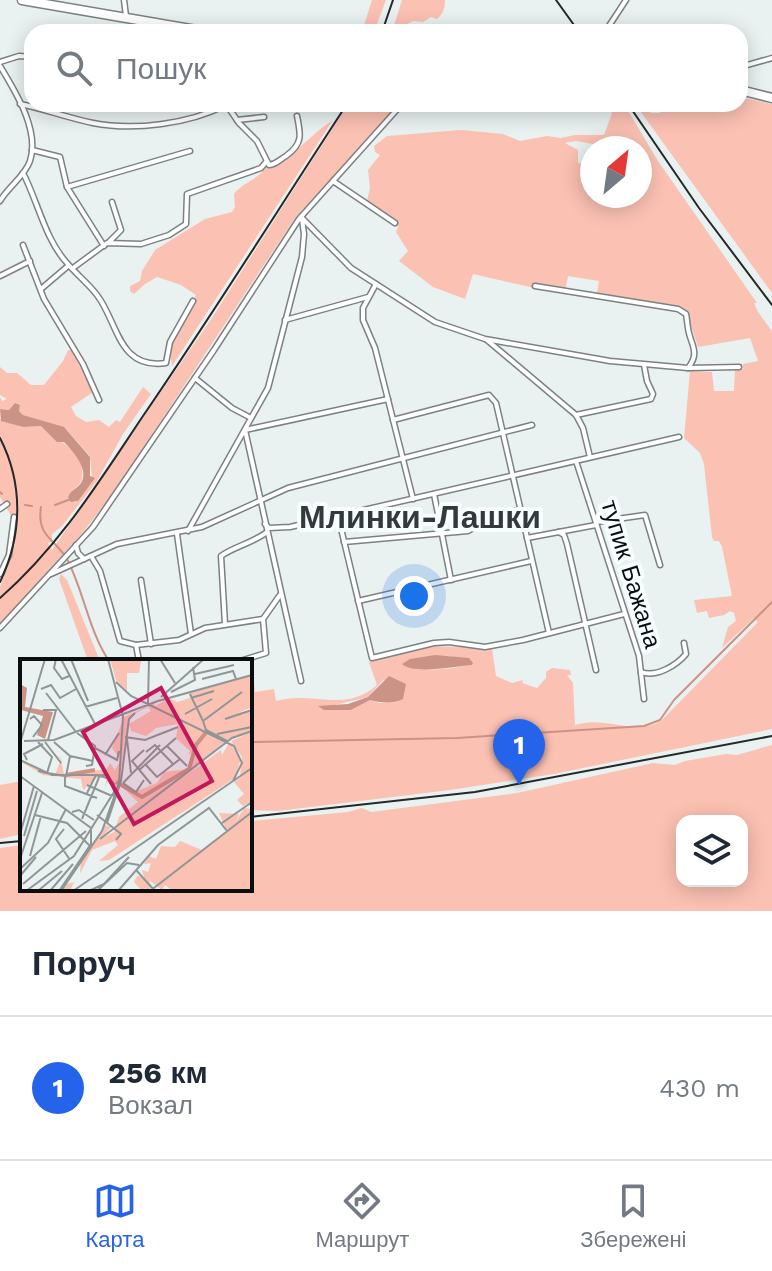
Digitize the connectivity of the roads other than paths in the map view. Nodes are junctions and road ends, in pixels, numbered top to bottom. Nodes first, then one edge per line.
1 (22, 0) edge
2 (124, 0) edge
3 (626, 0) edge
4 (126, 18) junction
5 (161, 24) edge
6 (610, 24) edge
7 (24, 56) edge
8 (772, 58) edge
9 (0, 64) edge
10 (748, 65) edge
11 (2, 74) edge
12 (748, 92) edge
13 (772, 98) edge
14 (20, 104) junction
15 (24, 105) edge
16 (55, 112) edge
17 (205, 112) edge
18 (232, 112) edge
19 (395, 112) edge
20 (297, 116) dead end
21 (264, 117) dead end
22 (237, 120) junction
23 (32, 150) junction
24 (190, 151) dead end
25 (266, 162) junction
26 (23, 173) junction
27 (333, 181) junction
28 (67, 187) junction
29 (0, 201) edge
30 (112, 202) dead end
31 (301, 217) junction
32 (395, 223) dead end
33 (23, 245) dead end
34 (106, 245) junction
35 (30, 261) junction
36 (70, 267) junction
37 (0, 276) edge
38 (376, 284) junction
39 (535, 286) dead end
40 (41, 289) junction
41 (368, 297) junction
42 (193, 301) dead end
43 (285, 320) junction
44 (485, 339) junction
45 (644, 365) junction
46 (739, 367) dead end
47 (688, 368) junction
48 (195, 378) junction
49 (388, 399) junction
50 (99, 400) dead end
51 (576, 415) junction
52 (252, 418) junction
53 (393, 420) junction
54 (532, 425) dead end
55 (245, 430) junction
56 (503, 433) junction
57 (679, 437) dead end
58 (590, 457) junction
59 (403, 459) junction
60 (576, 461) junction
61 (514, 475) junction
62 (434, 494) junction
63 (413, 499) junction
64 (261, 502) junction
65 (7, 504) dead end
66 (0, 509) edge
67 (520, 510) junction
68 (338, 516) junction
69 (14, 517) dead end
70 (596, 523) junction
71 (265, 524) junction
72 (188, 531) junction
73 (267, 532) junction
74 (559, 532) junction
75 (177, 534) junction
76 (442, 536) junction
77 (527, 538) junction
78 (344, 542) junction
79 (76, 545) junction
80 (91, 556) junction
81 (84, 559) junction
82 (532, 561) junction
83 (660, 565) dead end
84 (0, 574) edge
85 (47, 576) junction
86 (141, 580) dead end
87 (451, 580) junction
88 (280, 595) junction
89 (358, 601) junction
90 (624, 614) junction
91 (263, 619) junction
92 (225, 624) junction
93 (587, 624) junction
94 (0, 628) edge
95 (549, 633) junction
96 (191, 634) junction
97 (684, 643) dead end
98 (151, 644) junction
99 (136, 645) junction
100 (139, 659) edge
101 (246, 659) edge
102 (596, 670) dead end
103 (641, 672) junction
104 (301, 681) dead end
105 (644, 699) dead end

1 - 4 highway
2 - 4 street
3 - 6 street
4 - 5 highway
7 - 9 street
8 - 10 street
9 - 11 street
11 - 14 street
12 - 13 highway
14 - 15 street
14 - 23 street
16 - 17 street
18 - 22 street
19 - 27 street
20 - 25 street
21 - 22 street
22 - 25 street
23 - 26 street
23 - 28 street
24 - 28 street
25 - 34 street
26 - 29 street
26 - 36 street
27 - 31 street
27 - 32 street
28 - 34 street
30 - 34 street
31 - 38 street
31 - 43 street
31 - 48 street
33 - 35 street
34 - 36 street
35 - 37 street
35 - 40 street
36 - 40 street
36 - 42 street
38 - 41 street
38 - 44 street
39 - 47 street
40 - 50 street
41 - 43 street
41 - 49 street
43 - 52 street
44 - 45 street
44 - 51 street
45 - 47 street
45 - 51 street
46 - 47 street
48 - 52 street
48 - 79 street
49 - 53 street
49 - 55 street
51 - 58 street
52 - 55 street
53 - 56 street
53 - 59 street
54 - 56 street
55 - 64 street
55 - 72 street
56 - 59 street
56 - 61 street
57 - 58 street
58 - 60 street
59 - 63 street
59 - 64 street
60 - 61 street
60 - 70 street, тупик Бажана
61 - 62 street
61 - 67 street
62 - 63 street
62 - 76 street
63 - 68 street
64 - 71 street
64 - 72 street
65 - 66 street
67 - 76 street
67 - 77 street
68 - 71 street
68 - 78 street
69 - 84 street
70 - 74 street
70 - 83 street
70 - 90 street, тупик Бажана
71 - 73 street
72 - 75 street
73 - 88 street
73 - 92 street
74 - 77 street
74 - 93 street
75 - 80 street
75 - 96 street
76 - 78 street
76 - 87 street
77 - 82 street
78 - 89 street
79 - 81 street
79 - 85 street
80 - 81 street
80 - 99 street
81 - 85 street
82 - 87 street
82 - 95 street
85 - 94 street
86 - 98 street
87 - 89 street
88 - 91 street
88 - 104 street
89 - 95 street
90 - 93 street
90 - 103 street, тупик Бажана
91 - 92 street
91 - 101 street
92 - 96 street
93 - 95 street
93 - 102 street
96 - 98 street
97 - 103 street
98 - 99 street
99 - 100 street
103 - 105 street, тупик Бажана

